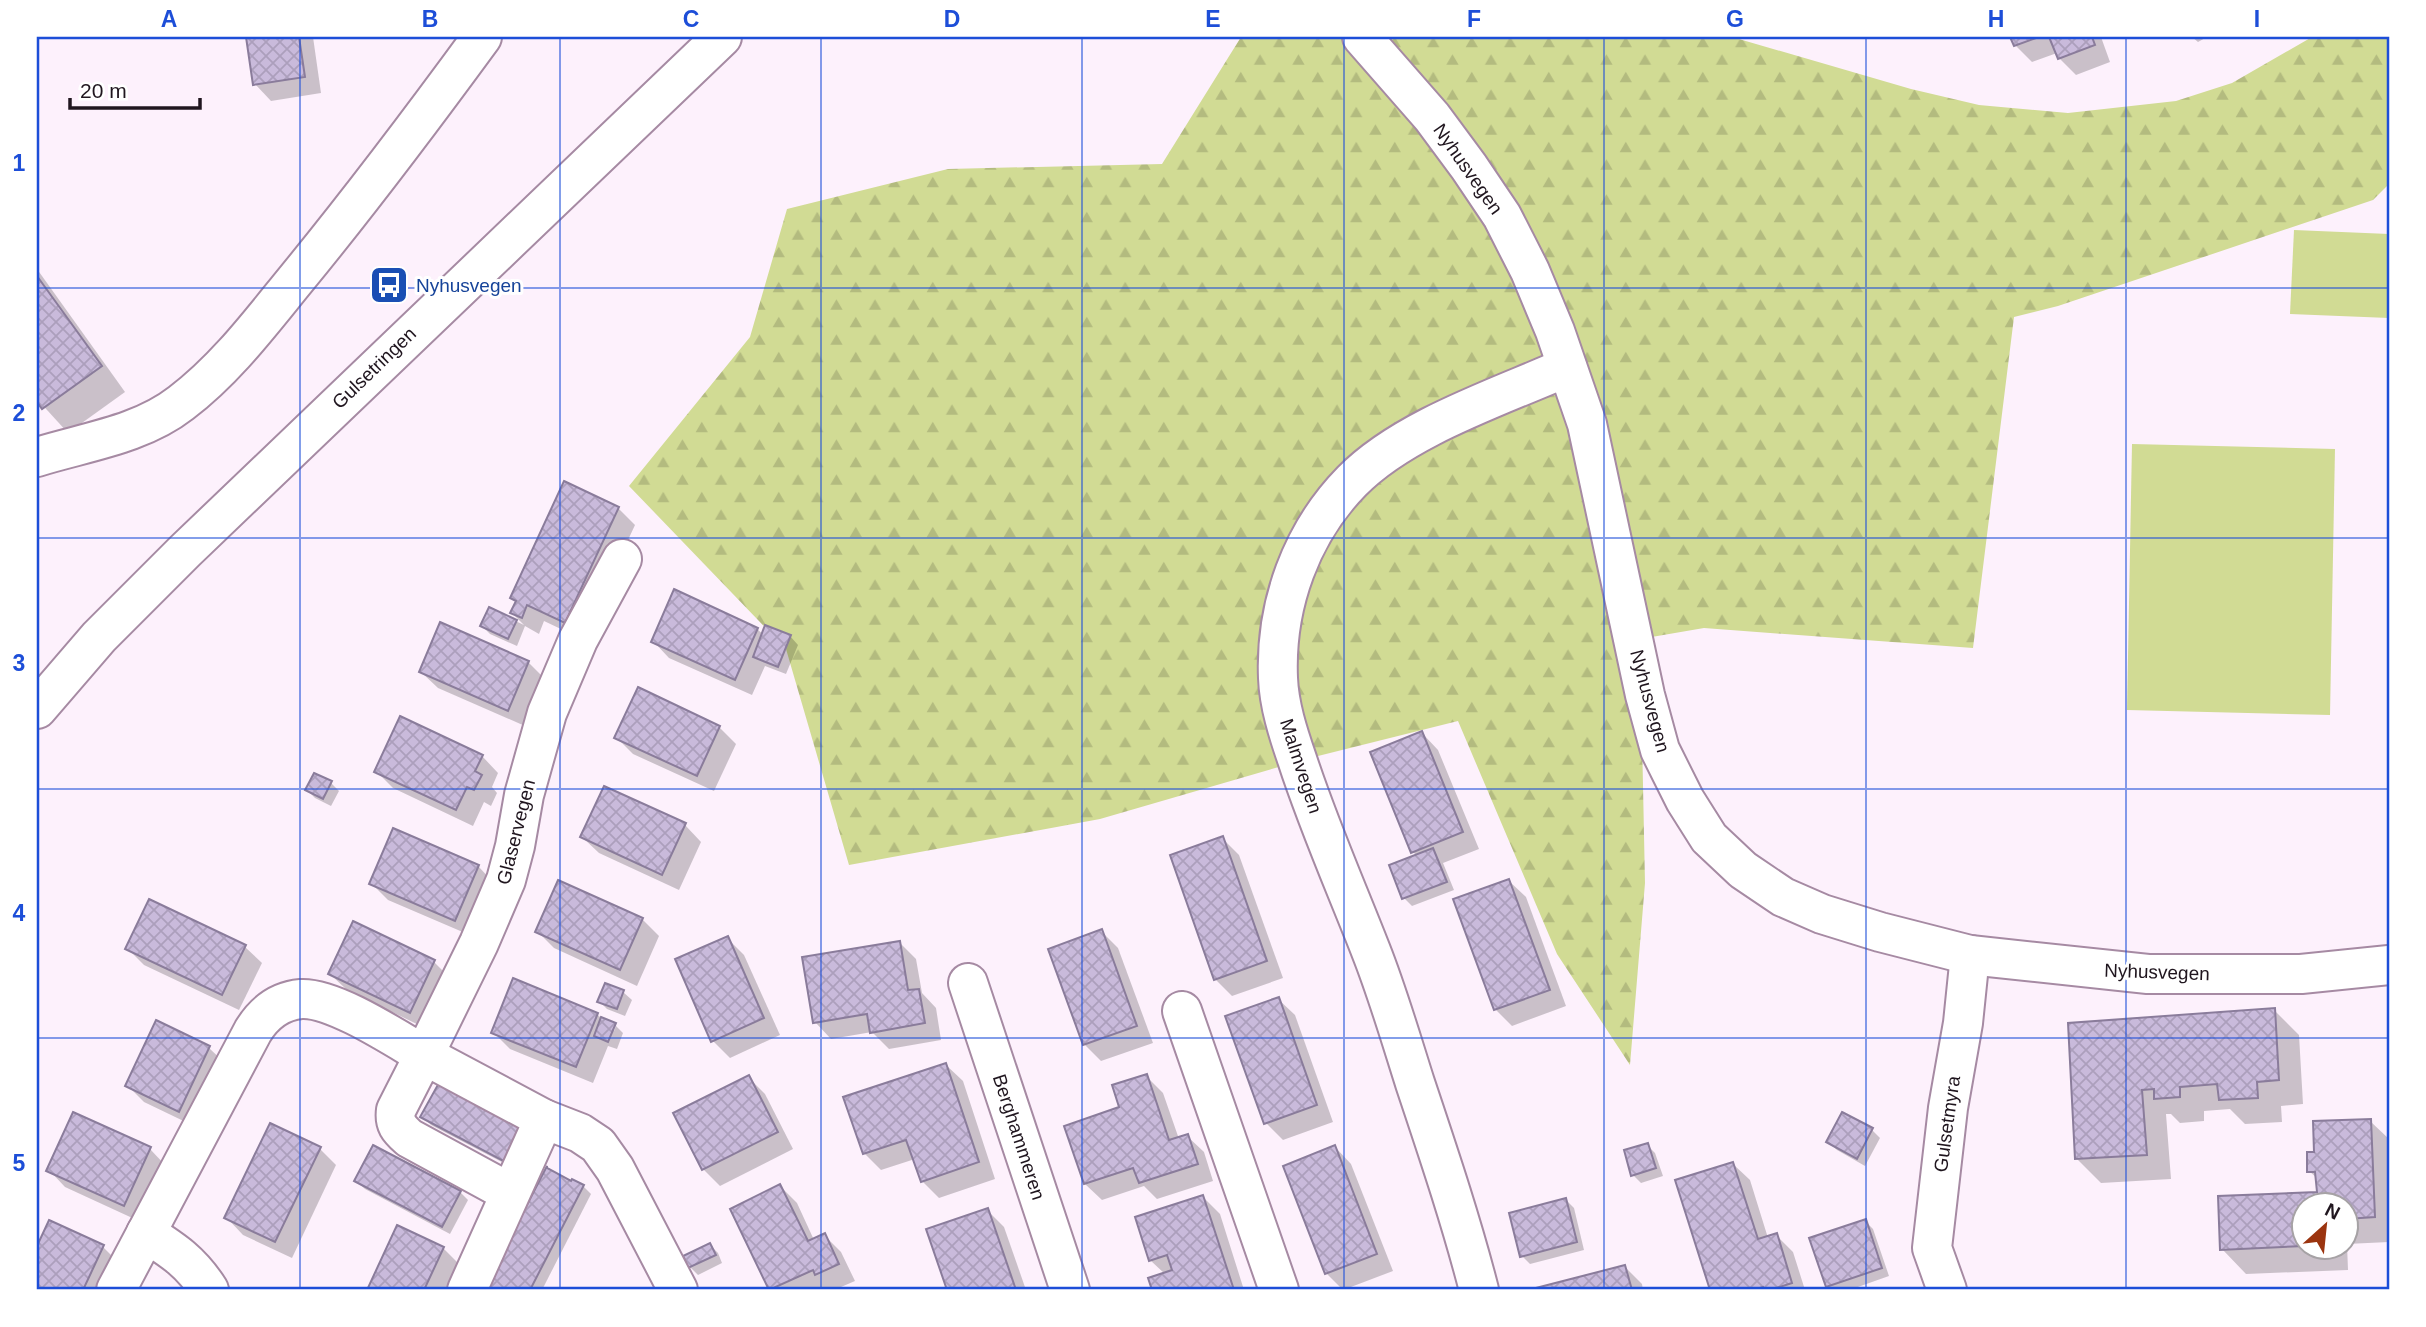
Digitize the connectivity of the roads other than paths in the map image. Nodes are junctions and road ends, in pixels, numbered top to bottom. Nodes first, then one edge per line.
1 (482, 37) edge
2 (722, 37) edge
3 (1362, 37) edge
4 (1567, 367) junction
5 (37, 457) edge
6 (622, 559) dead end
7 (37, 709) edge
8 (1970, 955) junction
9 (2389, 965) edge
10 (968, 984) dead end
11 (1182, 1011) dead end
12 (424, 1055) junction
13 (544, 1119) junction
14 (510, 1194) junction
15 (146, 1233) junction
16 (116, 1290) edge
17 (209, 1290) edge
18 (467, 1290) edge
19 (678, 1290) edge
20 (1070, 1290) edge
21 (1279, 1290) edge
22 (1479, 1290) edge
23 (1947, 1290) edge

1 - 5 street
2 - 7 street, Gulsetringen
3 - 4 street, Nyhusvegen
4 - 8 street, Nyhusvegen
4 - 22 street, Malmvegen
6 - 12 street, Glaservegen
8 - 9 street, Nyhusvegen
8 - 23 street, Gulsetmyra
10 - 20 street, Berghammeren
11 - 21 street
12 - 13 street
12 - 14 street, Glaservegen
12 - 15 street
13 - 14 street
13 - 19 street
14 - 18 street
15 - 16 street
15 - 17 street

